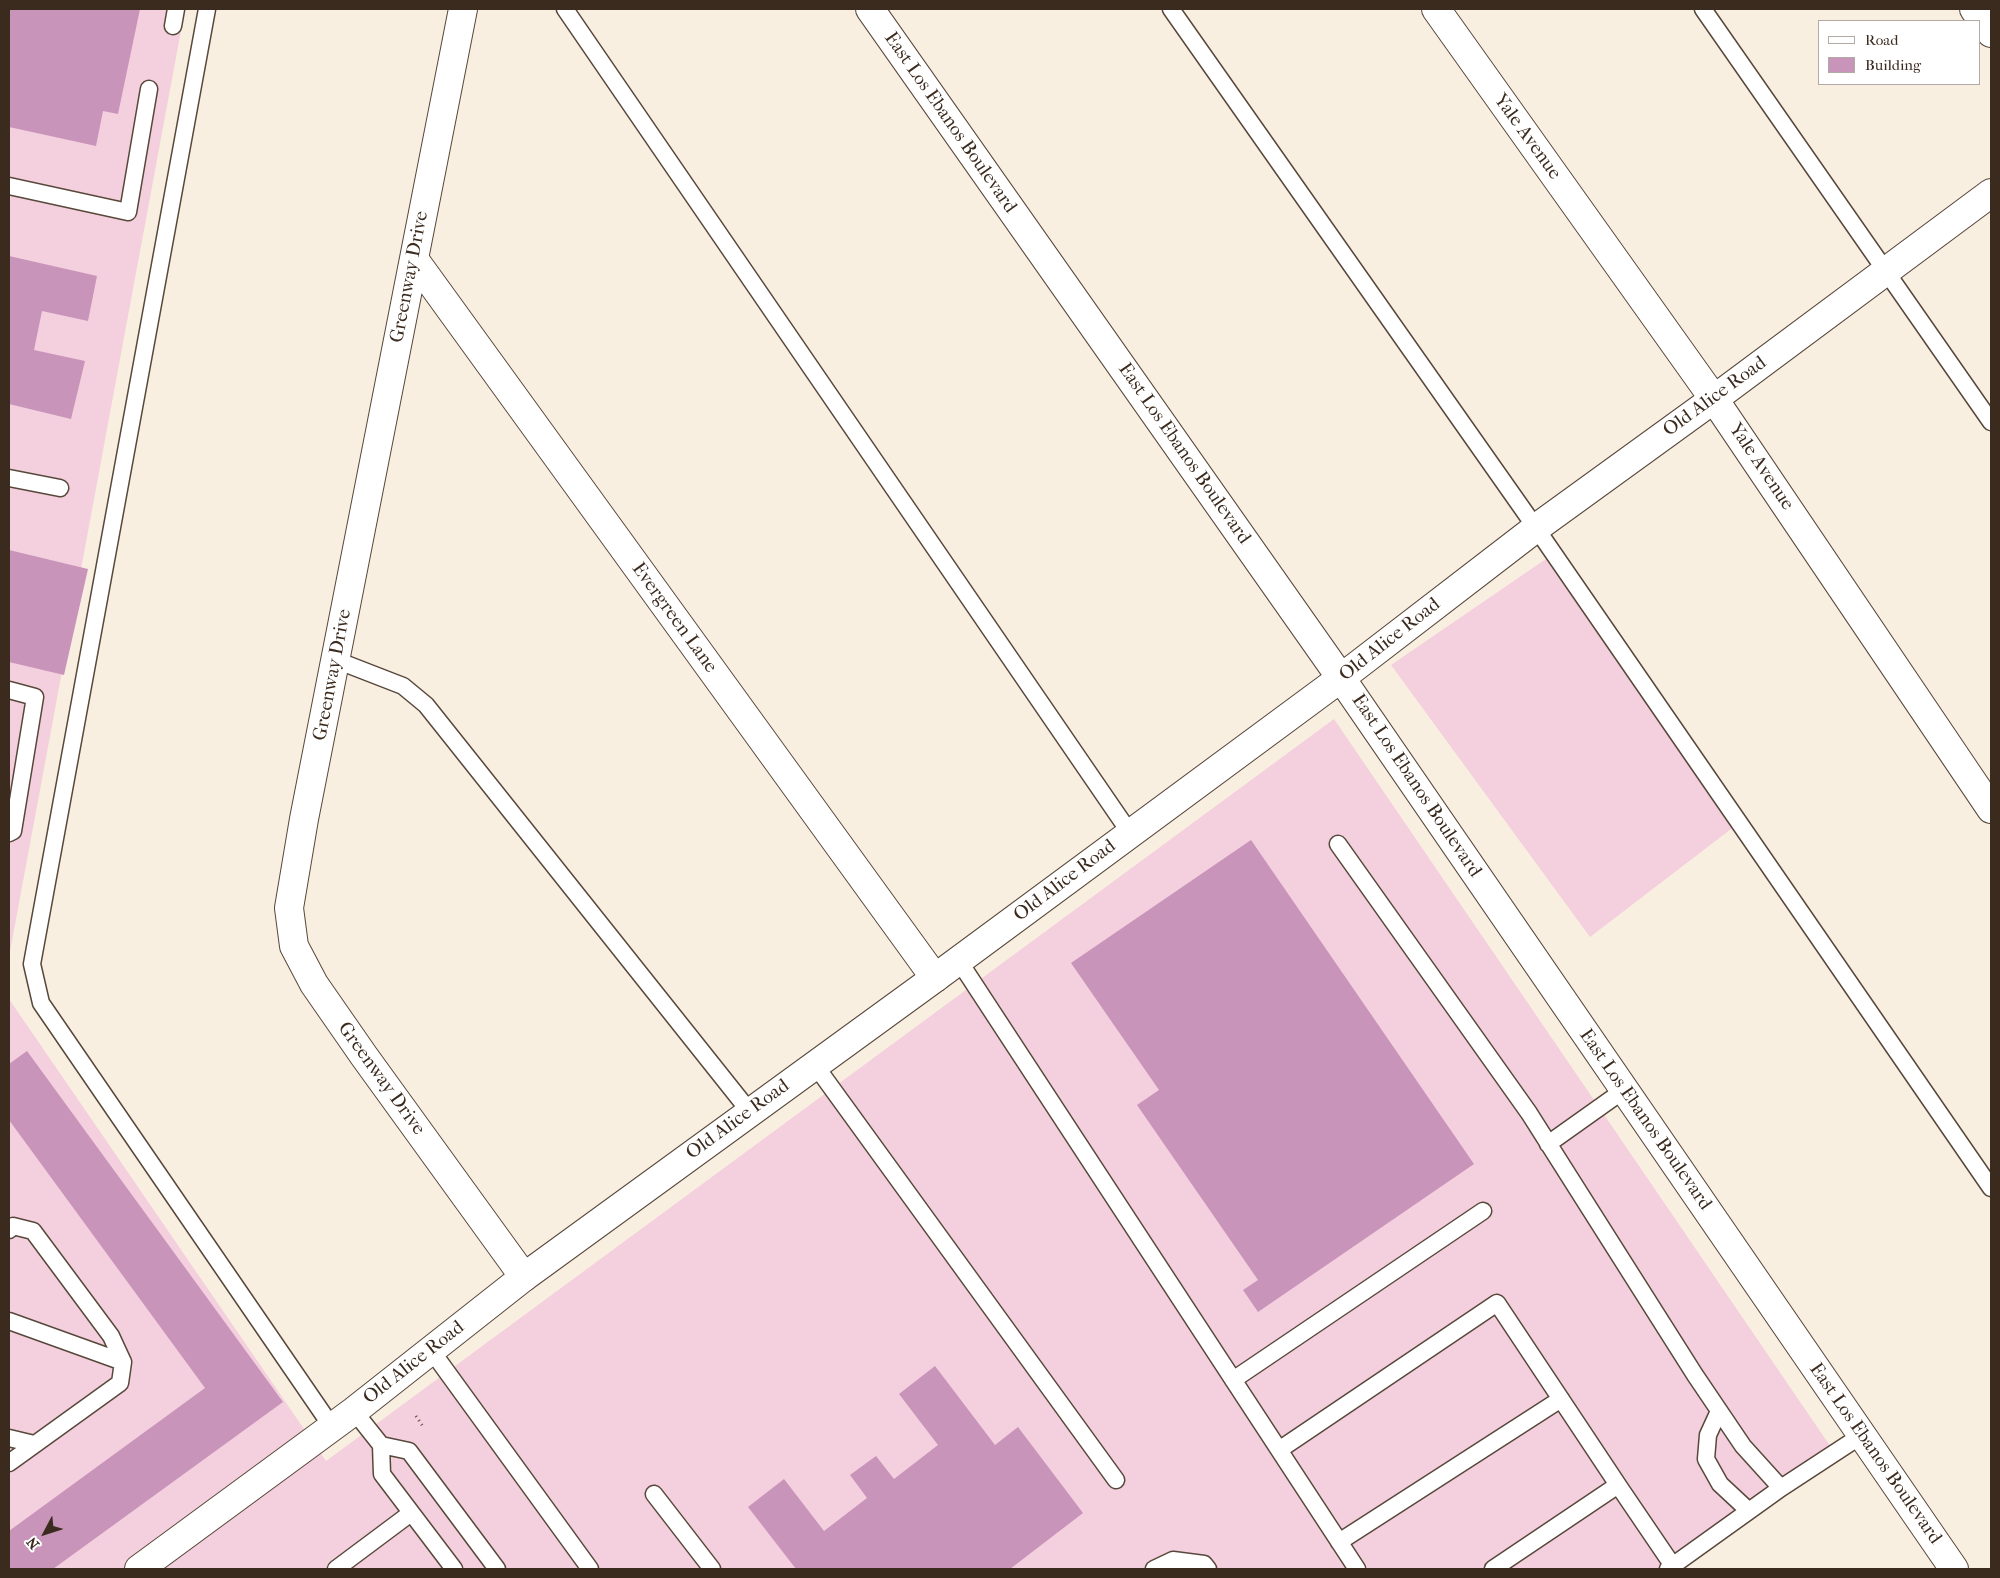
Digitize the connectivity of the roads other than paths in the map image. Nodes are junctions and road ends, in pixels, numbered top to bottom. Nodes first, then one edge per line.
1 (176, 9) edge
2 (207, 9) edge
3 (463, 9) edge
4 (565, 9) edge
5 (870, 9) edge
6 (1171, 9) edge
7 (1436, 9) edge
8 (1703, 9) edge
9 (1974, 9) edge
10 (173, 26) dead end
11 (1991, 33) edge
12 (149, 89) dead end
13 (9, 186) edge
14 (1991, 193) edge
15 (414, 259) junction
16 (1886, 271) junction
17 (1714, 399) junction
18 (1991, 422) edge
19 (9, 478) edge
20 (60, 488) dead end
21 (1536, 528) junction
22 (336, 660) junction
23 (1341, 678) junction
24 (9, 690) edge
25 (1991, 809) edge
26 (9, 833) edge
27 (1130, 833) junction
28 (1338, 844) dead end
29 (959, 961) junction
30 (935, 978) junction
31 (815, 1065) junction
32 (1624, 1090) junction
33 (750, 1112) junction
34 (1548, 1144) junction
35 (1991, 1188) edge
36 (1483, 1211) dead end
37 (9, 1230) edge
38 (524, 1277) junction
39 (9, 1322) edge
40 (431, 1350) junction
41 (123, 1362) junction
42 (1233, 1380) junction
43 (1561, 1399) junction
44 (354, 1411) junction
45 (1719, 1411) junction
46 (332, 1427) junction
47 (1862, 1435) junction
48 (9, 1438) edge
49 (34, 1444) junction
50 (381, 1445) junction
51 (1278, 1450) junction
52 (9, 1463) edge
53 (1116, 1480) dead end
54 (1618, 1485) junction
55 (1781, 1488) junction
56 (654, 1494) dead end
57 (1749, 1511) junction
58 (411, 1513) junction
59 (1339, 1542) junction
60 (1671, 1567) edge
61 (139, 1569) edge
62 (336, 1569) edge
63 (454, 1569) edge
64 (497, 1569) edge
65 (590, 1569) edge
66 (712, 1569) edge
67 (1154, 1569) edge
68 (1208, 1569) edge
69 (1357, 1569) edge
70 (1493, 1569) edge
71 (1954, 1569) edge

1 - 10 lane
2 - 46 lane
3 - 15 street, Greenway Drive
4 - 27 lane
5 - 23 street, East Los Ebanos Boulevard
6 - 21 lane
7 - 17 street, Yale Avenue
8 - 16 lane
9 - 11 street
12 - 13 lane
14 - 16 street, Old Alice Road
15 - 22 street, Greenway Drive
15 - 30 street, Evergreen Lane
16 - 17 street, Old Alice Road
16 - 18 lane
17 - 21 street, Old Alice Road
17 - 25 street, Yale Avenue
19 - 20 lane
21 - 23 street, Old Alice Road
21 - 35 lane
22 - 33 lane
22 - 38 street, Greenway Drive
23 - 27 street, Old Alice Road
23 - 32 street, East Los Ebanos Boulevard
24 - 26 lane
27 - 29 street, Old Alice Road
28 - 34 lane
29 - 30 street, Old Alice Road
29 - 42 lane
30 - 31 street, Old Alice Road
31 - 33 street, Old Alice Road
31 - 53 lane
32 - 34 lane
32 - 47 street, East Los Ebanos Boulevard
33 - 38 street, Old Alice Road
34 - 45 lane
36 - 42 lane
37 - 41 lane
38 - 40 street, Old Alice Road
39 - 41 lane
40 - 44 street, Old Alice Road
40 - 65 lane
41 - 49 lane
42 - 51 lane
43 - 51 lane
43 - 54 lane
43 - 59 lane
44 - 46 street, Old Alice Road
44 - 50 lane
45 - 55 lane
45 - 57 lane
46 - 61 street, Old Alice Road
47 - 55 lane
47 - 71 street, East Los Ebanos Boulevard
48 - 49 lane
49 - 52 lane
50 - 58 lane
50 - 64 lane
51 - 59 lane
54 - 60 lane
54 - 70 lane
55 - 57 lane
56 - 66 lane
57 - 60 lane
58 - 62 lane
58 - 63 lane
59 - 69 lane
67 - 68 lane

